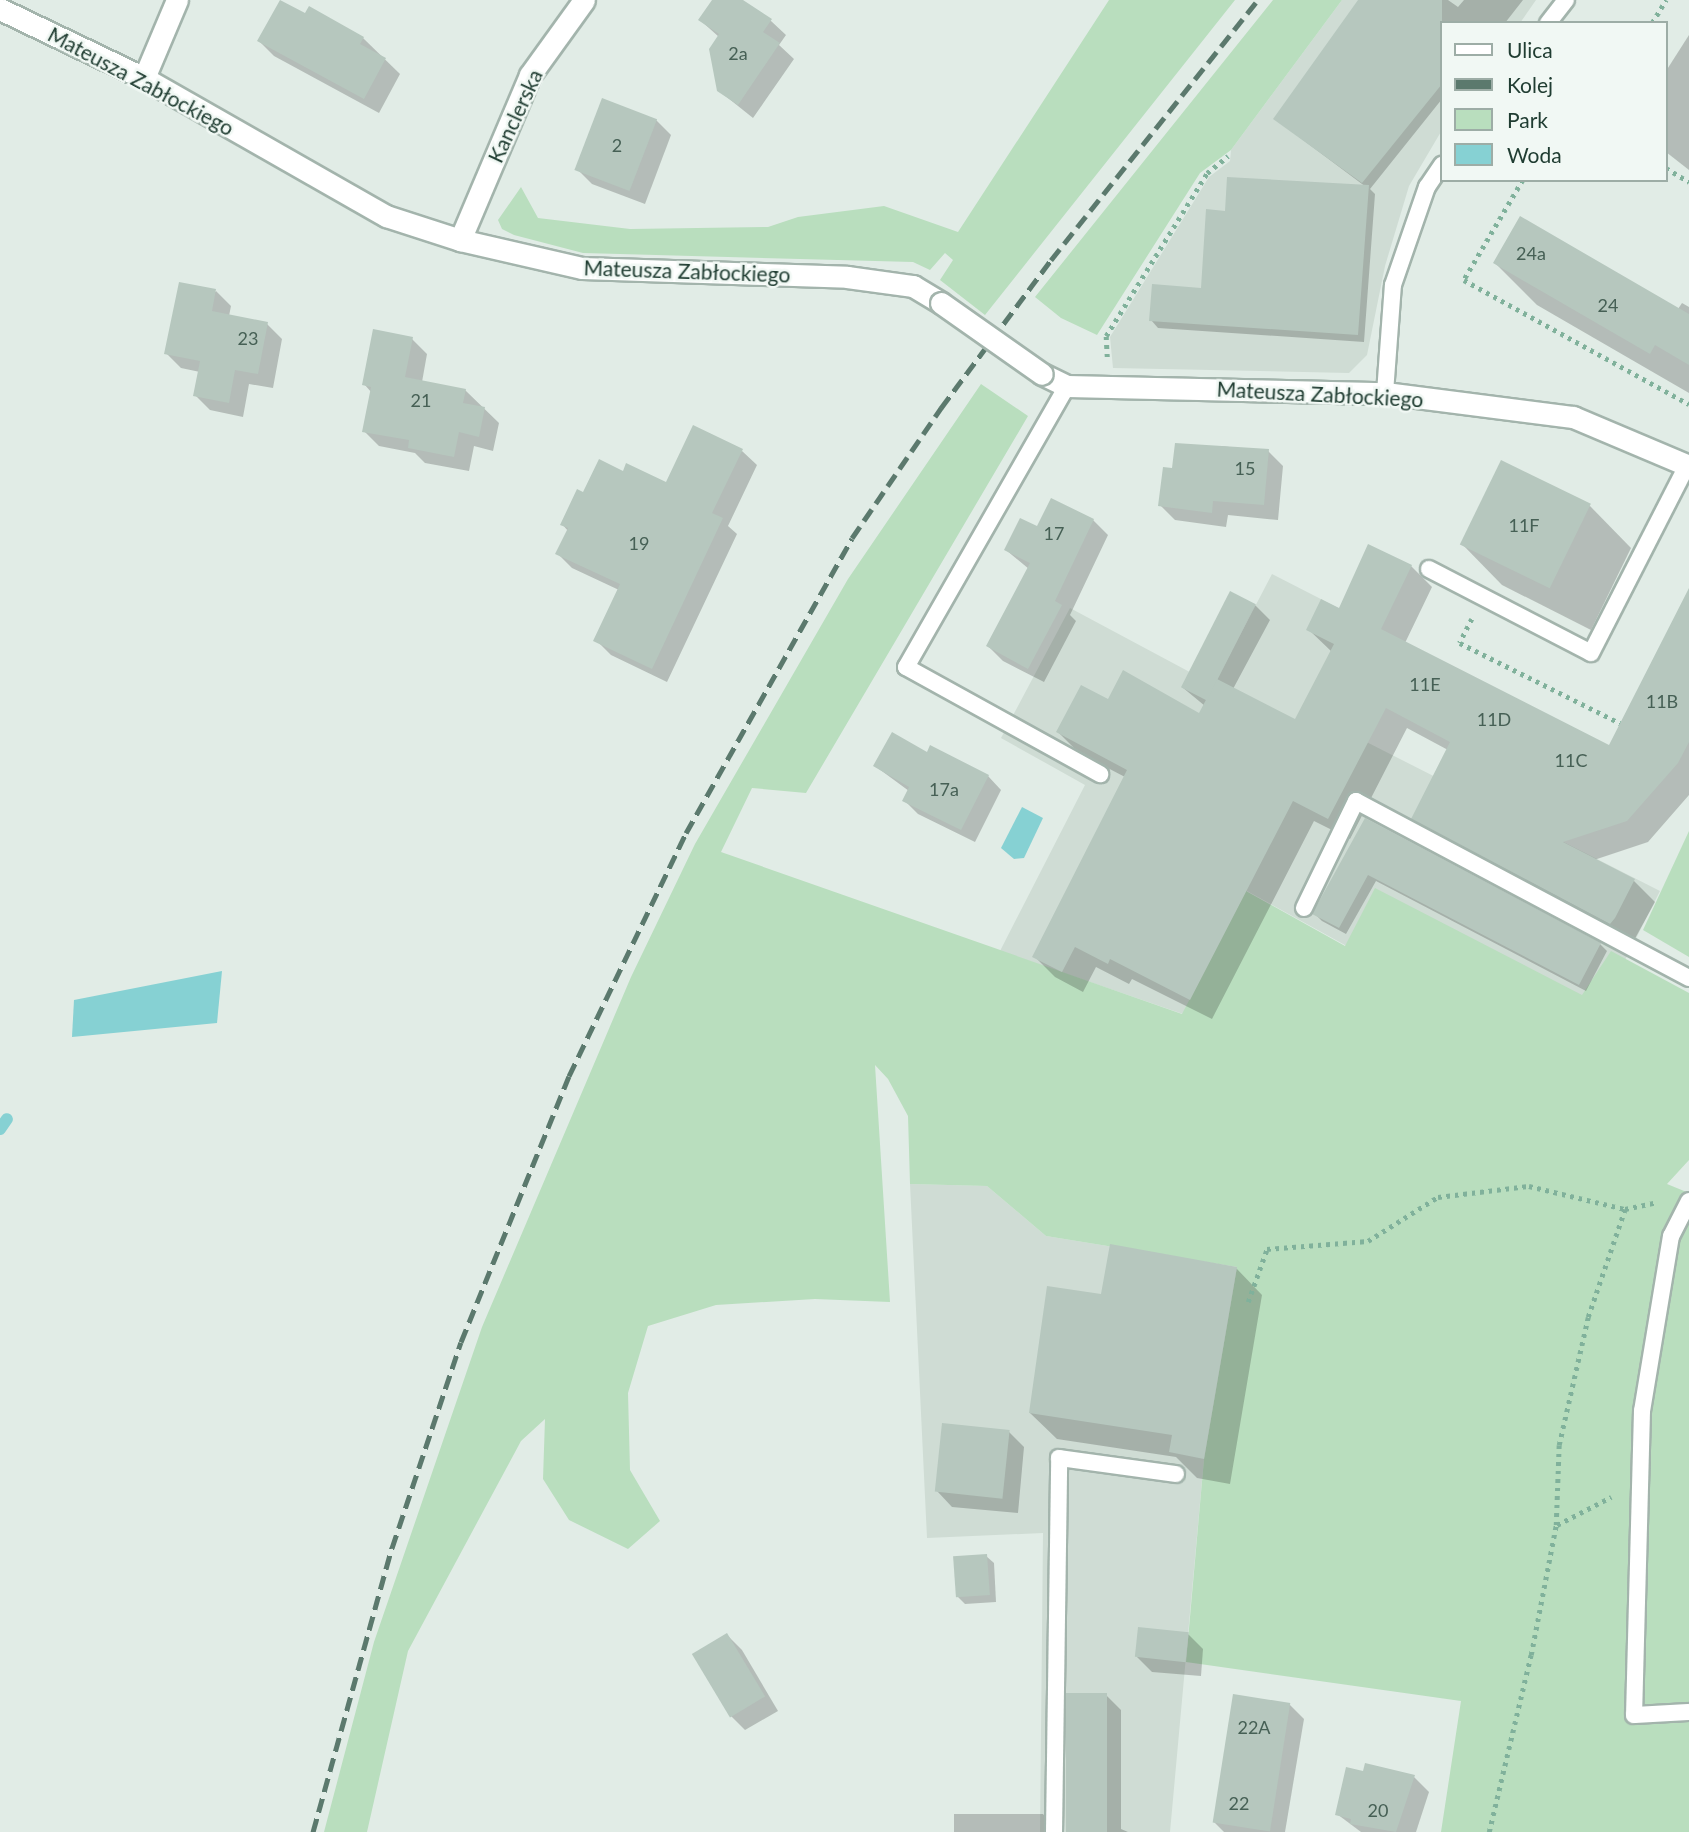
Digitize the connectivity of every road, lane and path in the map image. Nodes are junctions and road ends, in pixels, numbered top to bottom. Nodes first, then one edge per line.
1 (177, 0) edge
2 (584, 0) edge
3 (1566, 0) edge
4 (1666, 0) edge
5 (0, 9) edge
6 (1550, 21) edge
7 (1653, 21) edge
8 (144, 78) junction
9 (1228, 156) dead end
10 (1440, 168) edge
11 (1668, 170) edge
12 (1523, 182) edge
13 (1689, 182) edge
14 (460, 240) junction
15 (1067, 386) junction
16 (1109, 387) junction
17 (1385, 393) junction
18 (1689, 404) edge
19 (1688, 466) edge
20 (1429, 569) dead end
21 (1483, 597) junction
22 (1620, 723) dead end
23 (1100, 774) dead end
24 (1304, 908) dead end
25 (1689, 978) edge
26 (1664, 1200) dead end
27 (1689, 1200) edge
28 (1625, 1209) junction
29 (1248, 1302) dead end
30 (1176, 1475) dead end
31 (1640, 1482) junction
32 (1556, 1525) junction
33 (1689, 1712) edge
34 (1054, 1832) edge
35 (1489, 1832) edge

1 - 8 street
2 - 14 street, Kanclerska
3 - 6 lane
4 - 7 path
5 - 8 street, Mateusza Zabłockiego
8 - 14 street, Mateusza Zabłockiego
9 - 16 path
10 - 17 lane
11 - 13 path
12 - 18 path
14 - 15 street, Mateusza Zabłockiego, bridge
15 - 16 street, Mateusza Zabłockiego
15 - 23 lane
16 - 17 street, Mateusza Zabłockiego
17 - 19 street, Mateusza Zabłockiego
19 - 21 lane
20 - 21 lane
21 - 22 path
24 - 25 lane
26 - 28 path
27 - 31 lane
28 - 29 path
28 - 32 path
30 - 34 lane
31 - 32 path
31 - 33 lane
32 - 35 path

